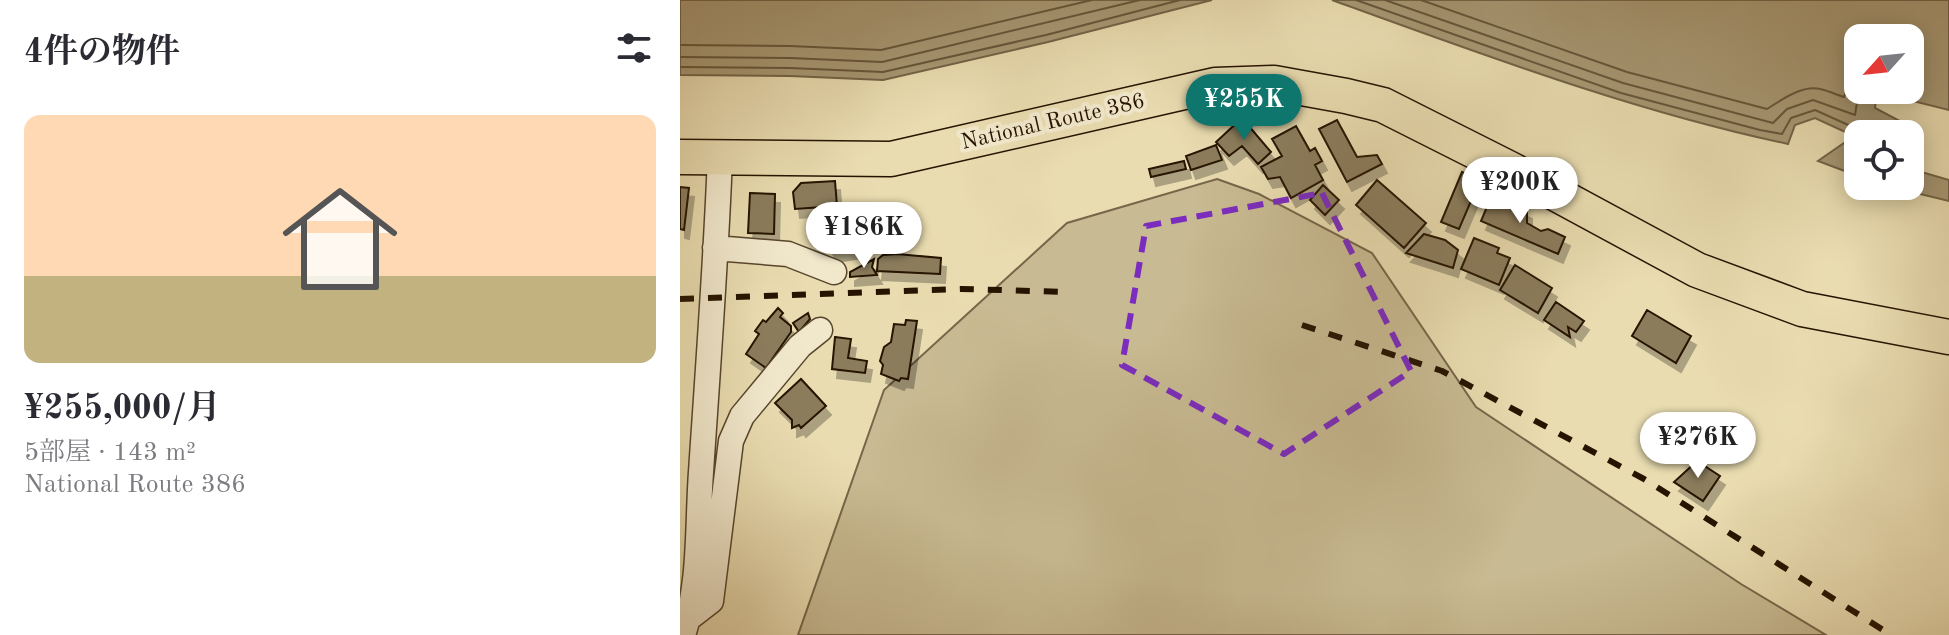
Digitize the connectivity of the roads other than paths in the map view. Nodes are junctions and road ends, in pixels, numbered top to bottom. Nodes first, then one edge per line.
1 (720, 156) junction
2 (680, 157) edge
3 (715, 248) junction
4 (834, 272) dead end
5 (820, 330) dead end
6 (1949, 337) edge
7 (686, 626) edge

1 - 2 highway, National Route 386
1 - 3 street
1 - 6 highway, National Route 386
3 - 4 street
3 - 7 street
5 - 7 street

